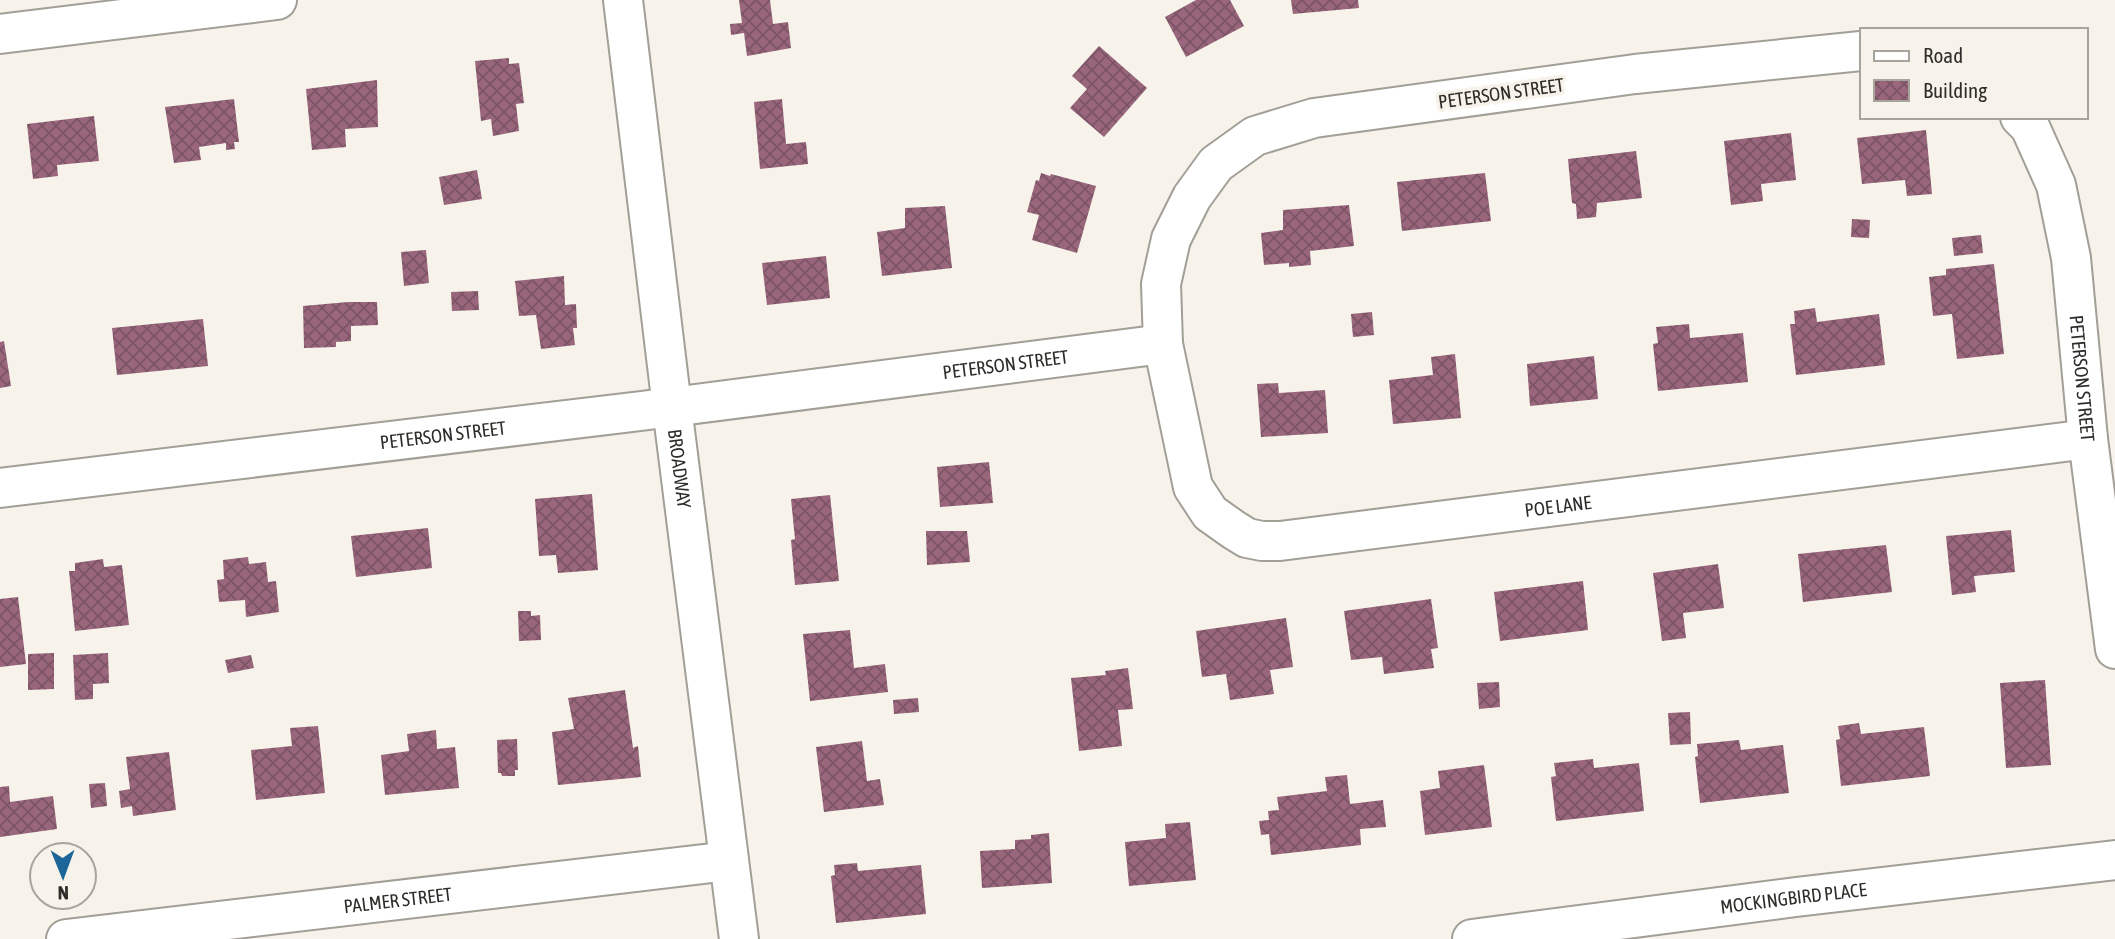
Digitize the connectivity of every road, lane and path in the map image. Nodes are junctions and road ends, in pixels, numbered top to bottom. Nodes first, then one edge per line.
1 (277, 0) edge
2 (623, 0) edge
3 (0, 34) edge
4 (1860, 51) edge
5 (2022, 119) edge
6 (1163, 344) junction
7 (672, 407) junction
8 (2088, 439) junction
9 (0, 488) edge
10 (2115, 649) edge
11 (2115, 860) edge
12 (729, 861) junction
13 (66, 939) edge
14 (739, 939) edge
15 (1472, 939) edge

1 - 3 street
2 - 7 street, BROADWAY
4 - 6 street, PETERSON STREET
5 - 8 street, PETERSON STREET
6 - 7 street, PETERSON STREET
6 - 8 street, POE LANE
7 - 9 street, PETERSON STREET
7 - 12 street, BROADWAY
8 - 10 street, PETERSON STREET
11 - 15 street, MOCKINGBIRD PLACE
12 - 13 street, PALMER STREET
12 - 14 street, BROADWAY

